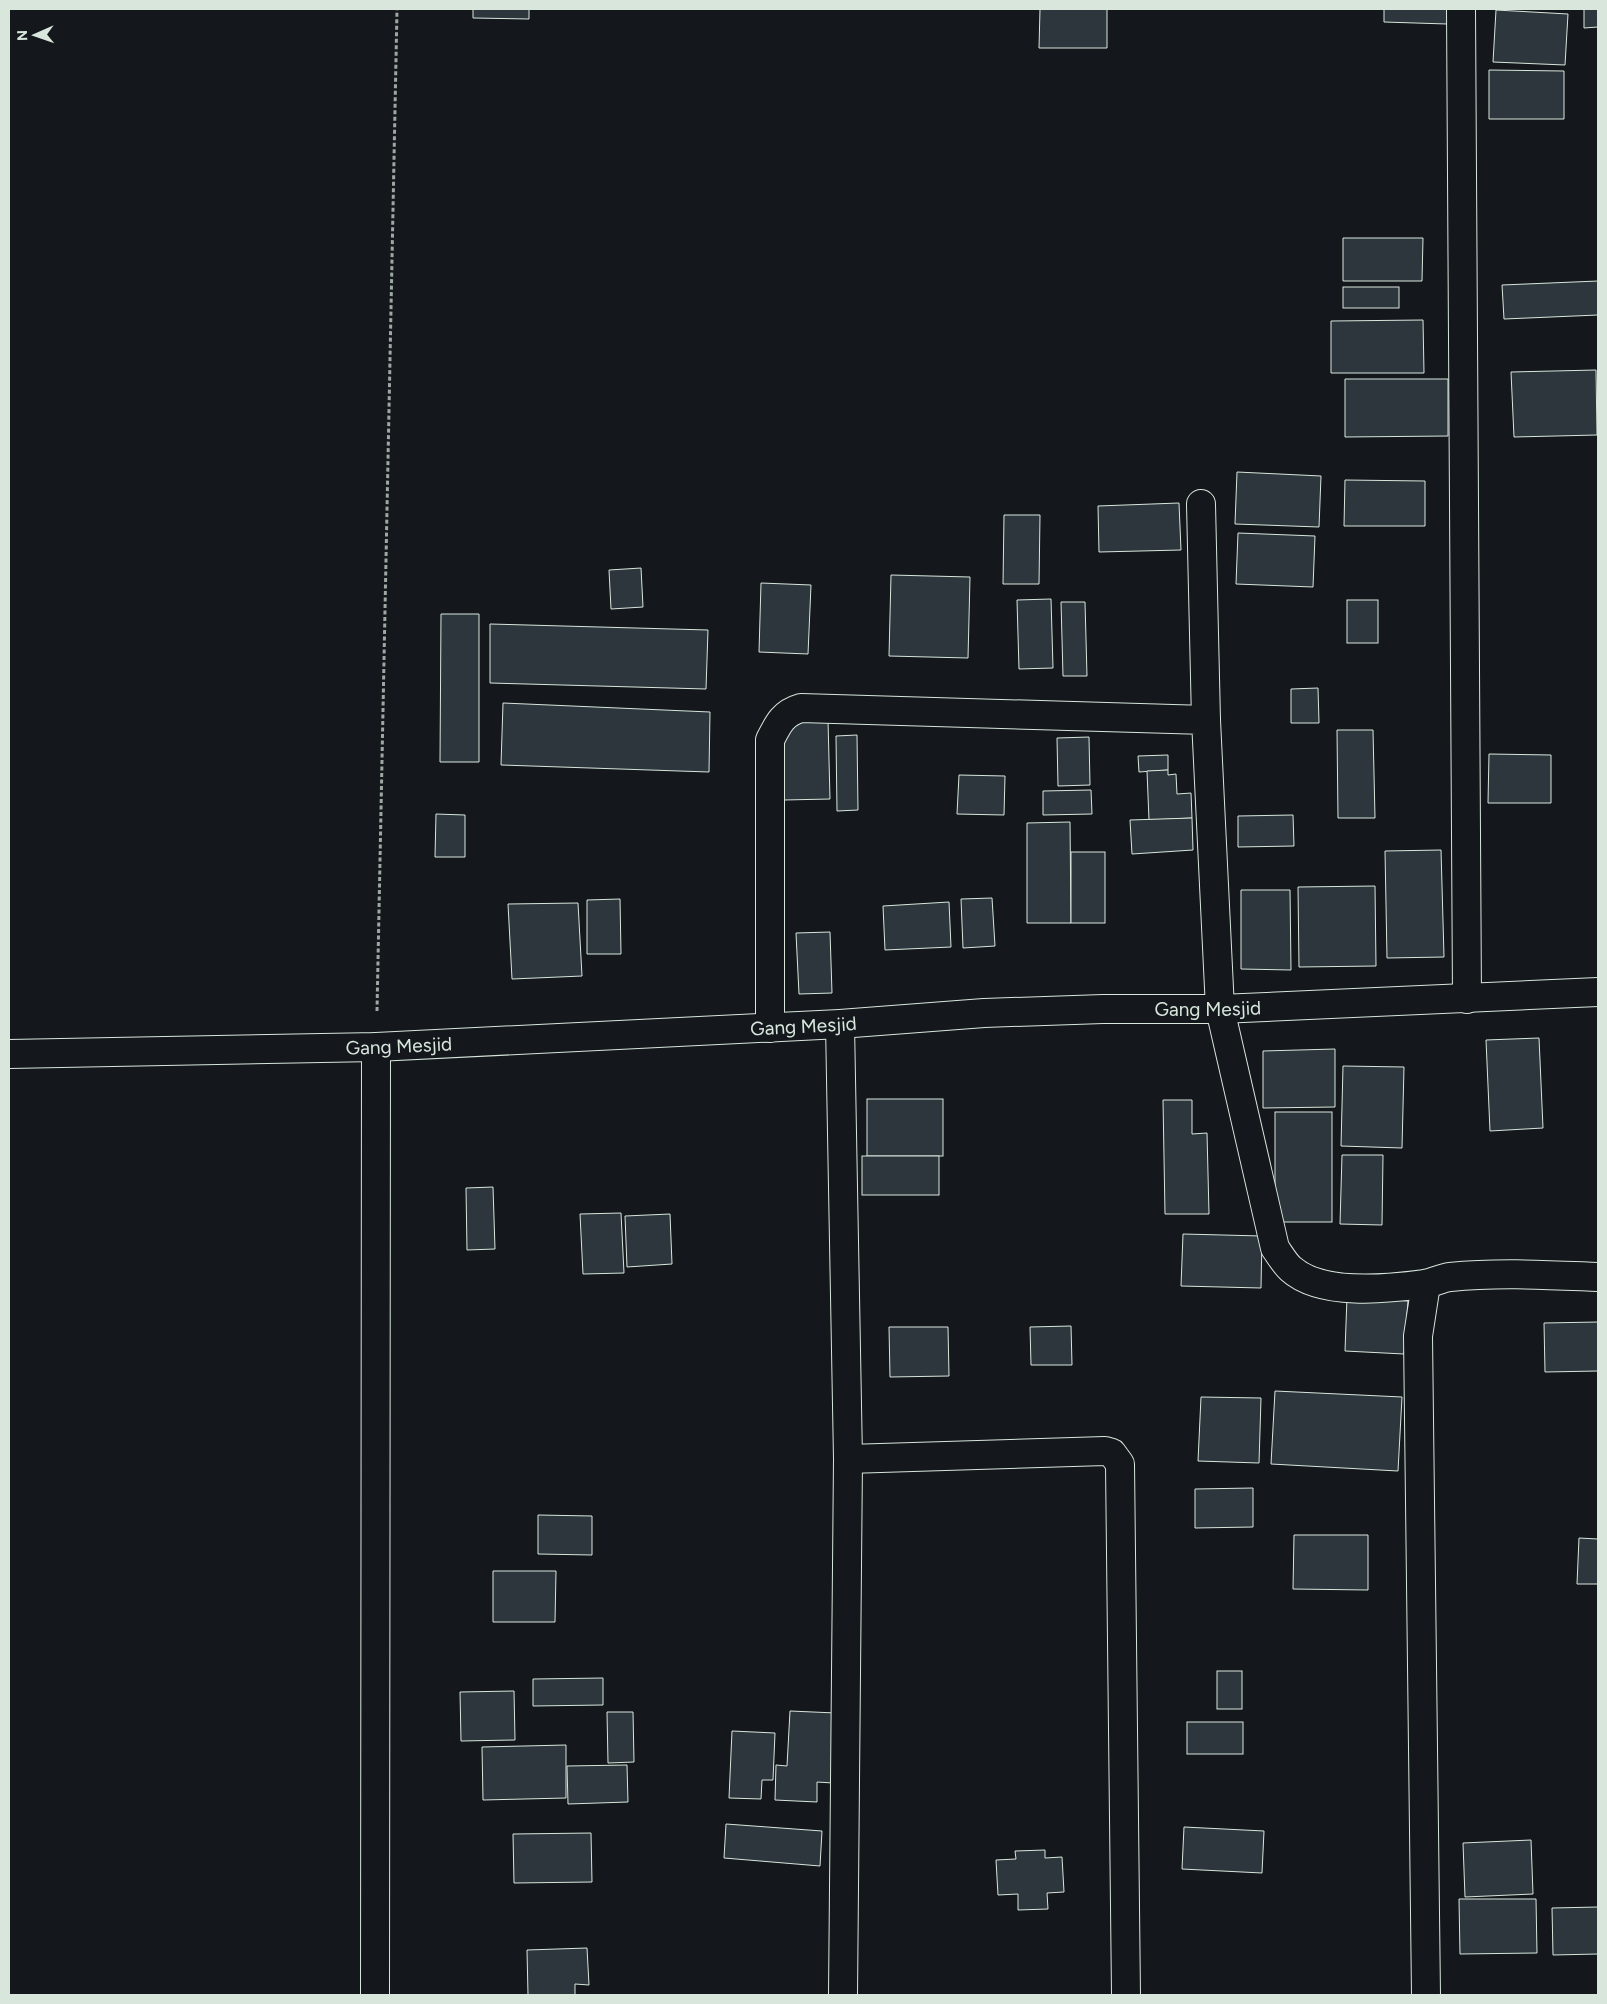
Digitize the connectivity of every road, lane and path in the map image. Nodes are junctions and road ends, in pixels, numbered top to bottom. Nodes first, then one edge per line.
1 (397, 9) edge
2 (1461, 9) edge
3 (1201, 504) dead end
4 (1206, 720) junction
5 (1598, 992) edge
6 (1466, 999) junction
7 (1220, 1009) junction
8 (840, 1024) junction
9 (770, 1028) junction
10 (376, 1047) junction
11 (9, 1054) edge
12 (1598, 1277) edge
13 (1426, 1284) junction
14 (848, 1459) junction
15 (374, 1995) edge
16 (843, 1995) edge
17 (1126, 1995) edge
18 (1426, 1995) edge

1 - 10 path
2 - 6 street
3 - 4 street
4 - 7 street
4 - 9 street
5 - 6 street, Gang Mesjid
6 - 7 street, Gang Mesjid
7 - 8 street, Gang Mesjid
7 - 13 street
8 - 9 street, Gang Mesjid
8 - 14 street
9 - 10 street, Gang Mesjid
10 - 11 street, Gang Mesjid
10 - 15 street
12 - 13 street
13 - 18 street
14 - 16 street
14 - 17 street

